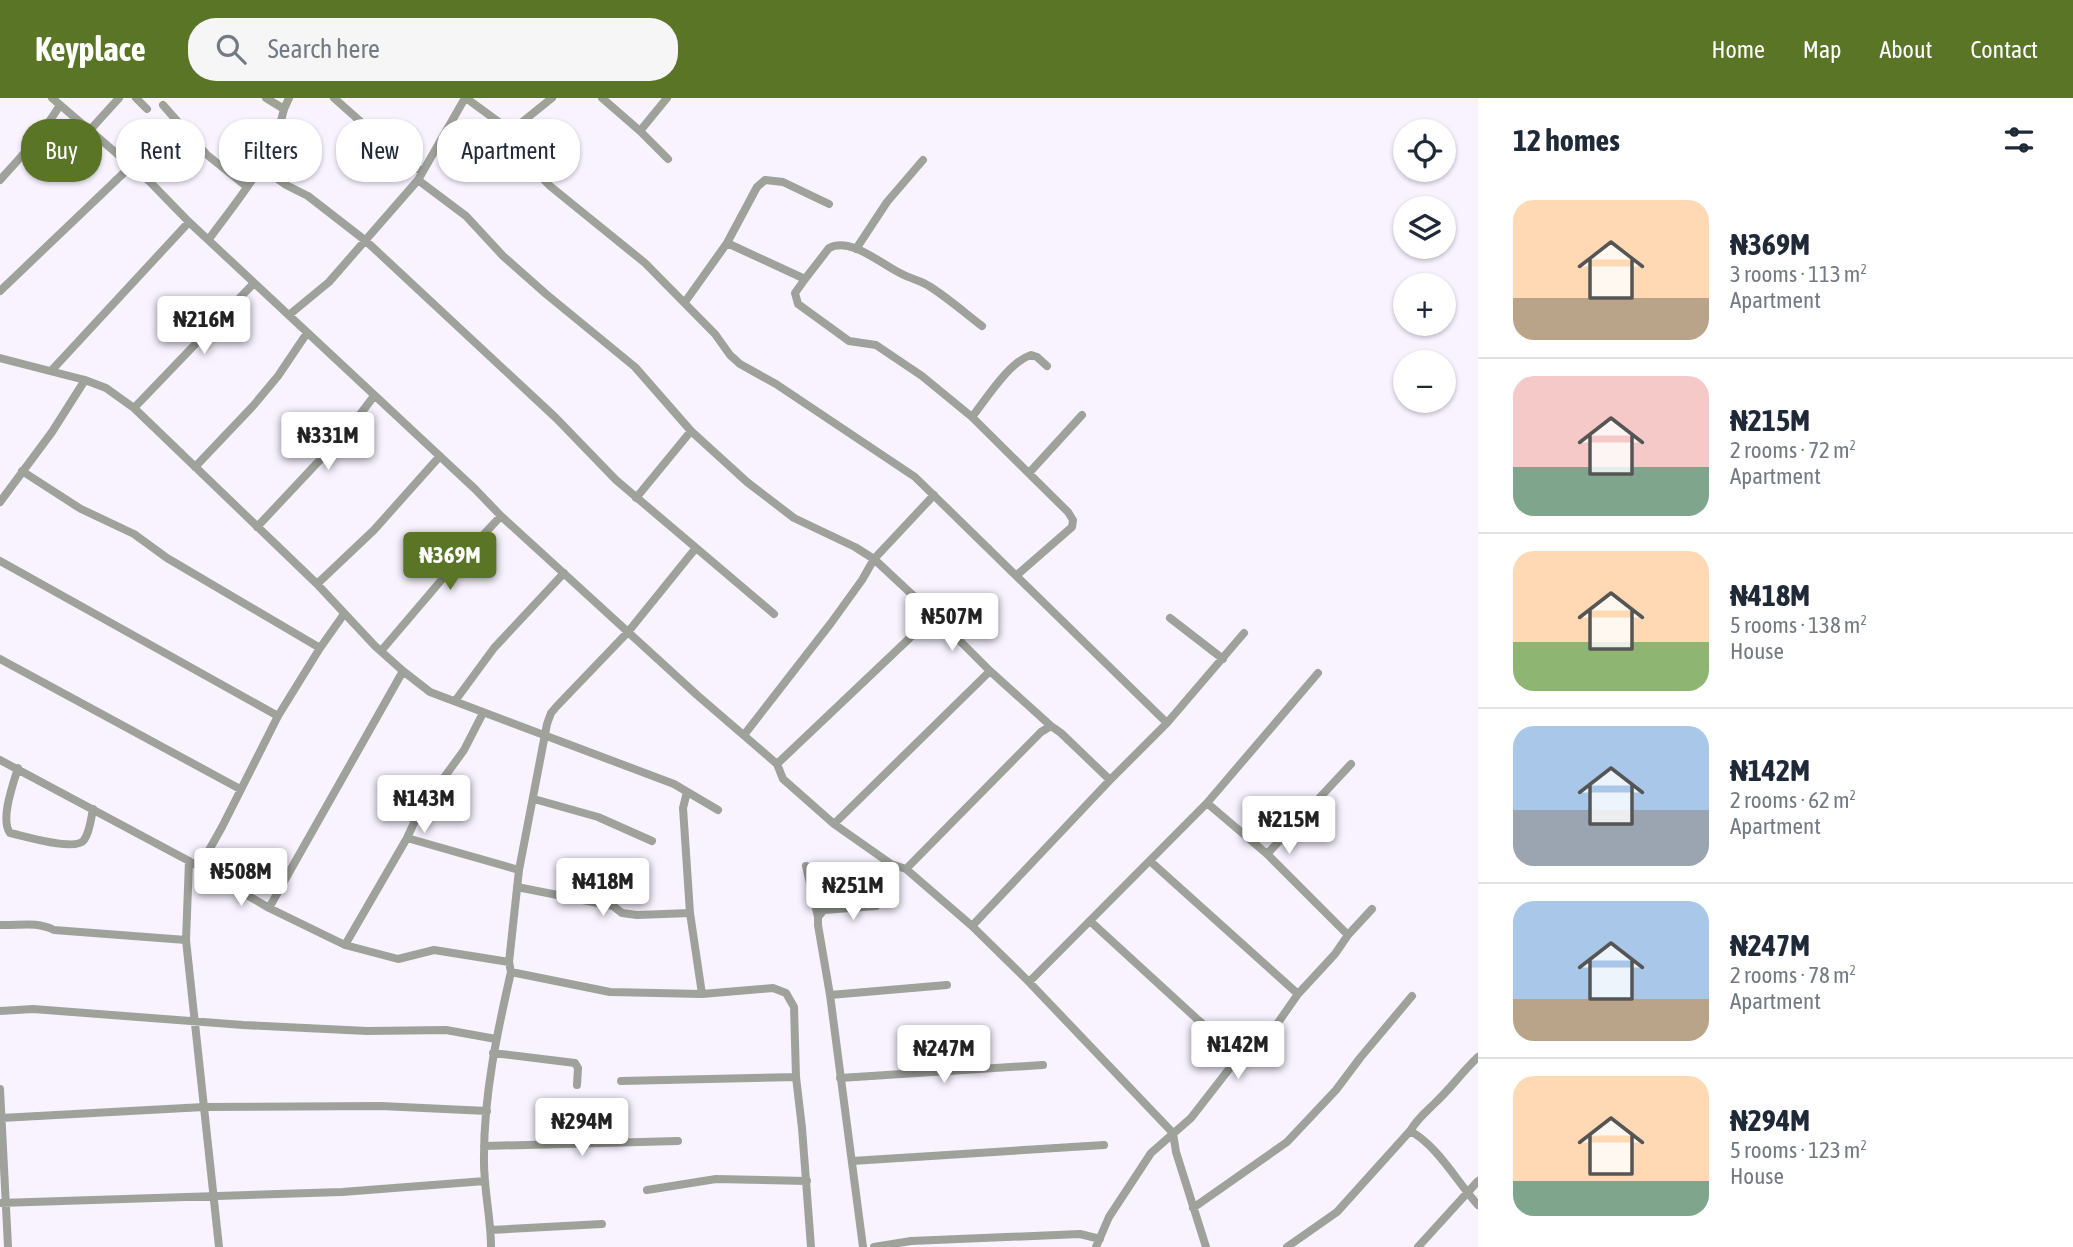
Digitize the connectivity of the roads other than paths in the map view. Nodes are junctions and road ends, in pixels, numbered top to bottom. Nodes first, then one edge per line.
1 (52, 98) edge
2 (119, 98) edge
3 (136, 98) edge
4 (266, 98) edge
5 (289, 98) edge
6 (334, 98) edge
7 (465, 98) edge
8 (552, 98) edge
9 (602, 98) edge
10 (667, 98) edge
11 (163, 105) dead end
12 (60, 106) junction
13 (147, 109) dead end
14 (284, 109) junction
15 (76, 119) edge
16 (100, 119) edge
17 (282, 119) edge
18 (358, 119) edge
19 (494, 119) edge
20 (526, 119) edge
21 (640, 131) junction
22 (102, 141) edge
23 (116, 153) edge
24 (668, 159) dead end
25 (923, 160) dead end
26 (423, 171) edge
27 (423, 179) edge
28 (0, 180) edge
29 (116, 180) edge
30 (149, 182) edge
31 (250, 182) edge
32 (282, 182) edge
33 (415, 182) edge
34 (546, 182) edge
35 (247, 187) junction
36 (829, 204) dead end
37 (188, 222) junction
38 (208, 239) junction
39 (366, 241) junction
40 (727, 243) junction
41 (856, 249) junction
42 (805, 279) junction
43 (254, 283) junction
44 (0, 291) edge
45 (685, 302) junction
46 (289, 315) junction
47 (982, 326) dead end
48 (307, 333) junction
49 (0, 358) edge
50 (1046, 366) dead end
51 (51, 371) junction
52 (85, 380) junction
53 (374, 396) junction
54 (134, 408) junction
55 (1082, 415) dead end
56 (972, 417) junction
57 (691, 431) junction
58 (439, 456) junction
59 (195, 467) junction
60 (22, 471) junction
61 (1029, 473) junction
62 (934, 495) junction
63 (636, 498) junction
64 (0, 502) edge
65 (501, 516) junction
66 (257, 527) junction
67 (695, 549) junction
68 (874, 559) junction
69 (0, 561) edge
70 (564, 573) junction
71 (1017, 575) junction
72 (317, 584) junction
73 (344, 614) junction
74 (774, 614) dead end
75 (934, 615) junction
76 (1170, 618) dead end
77 (628, 632) junction
78 (1244, 633) dead end
79 (320, 648) junction
80 (381, 651) junction
81 (0, 659) edge
82 (1223, 659) junction
83 (403, 671) junction
84 (990, 671) junction
85 (1318, 673) dead end
86 (455, 701) junction
87 (483, 713) junction
88 (278, 716) junction
89 (1167, 723) junction
90 (1051, 726) junction
91 (744, 735) junction
92 (545, 736) junction
93 (0, 760) edge
94 (777, 764) junction
95 (1351, 764) dead end
96 (18, 768) junction
97 (1110, 780) junction
98 (240, 789) junction
99 (687, 792) junction
100 (534, 799) junction
101 (1207, 803) junction
102 (93, 809) junction
103 (718, 810) dead end
104 (834, 824) junction
105 (407, 838) junction
106 (652, 841) dead end
107 (1267, 854) junction
108 (189, 861) junction
109 (1150, 861) junction
110 (806, 866) dead end
111 (200, 867) junction
112 (906, 869) junction
113 (519, 870) junction
114 (517, 887) junction
115 (876, 906) dead end
116 (269, 908) junction
117 (1372, 909) dead end
118 (690, 913) junction
119 (818, 918) junction
120 (1090, 922) junction
121 (0, 925) edge
122 (972, 926) junction
123 (1348, 935) junction
124 (186, 940) junction
125 (345, 945) junction
126 (509, 962) junction
127 (511, 972) junction
128 (1029, 982) junction
129 (947, 985) dead end
130 (702, 994) junction
131 (1298, 994) junction
132 (830, 995) junction
133 (1412, 996) dead end
134 (0, 1010) edge
135 (194, 1021) junction
136 (496, 1039) junction
137 (492, 1053) junction
138 (1240, 1055) junction
139 (1478, 1057) edge
140 (1042, 1065) dead end
141 (796, 1077) junction
142 (840, 1078) junction
143 (621, 1081) dead end
144 (577, 1085) dead end
145 (0, 1090) edge
146 (0, 1095) edge
147 (204, 1107) junction
148 (487, 1111) junction
149 (1, 1118) edge
150 (1410, 1131) junction
151 (1173, 1133) junction
152 (678, 1141) dead end
153 (1104, 1145) dead end
154 (484, 1146) junction
155 (852, 1161) junction
156 (485, 1181) junction
157 (807, 1181) junction
158 (1478, 1181) edge
159 (647, 1190) dead end
160 (1467, 1193) junction
161 (215, 1196) junction
162 (2, 1203) edge
163 (1478, 1205) edge
164 (1193, 1209) junction
165 (602, 1224) dead end
166 (491, 1230) junction
167 (1098, 1243) edge
168 (8, 1247) edge
169 (219, 1247) edge
170 (491, 1247) edge
171 (811, 1247) edge
172 (863, 1247) edge
173 (874, 1247) edge
174 (1206, 1247) edge
175 (1287, 1247) edge
176 (1418, 1247) edge

1 - 12 street
2 - 16 street
3 - 13 street
4 - 14 street
5 - 14 street
6 - 18 street
7 - 19 street
7 - 26 street
8 - 20 street
9 - 21 street
10 - 21 street
11 - 35 street
12 - 15 street
12 - 28 street
14 - 17 street
21 - 24 street
22 - 23 street
25 - 41 street
27 - 57 street
29 - 44 street
30 - 37 street
31 - 35 street
32 - 39 street
33 - 39 street
34 - 45 street
35 - 38 street
36 - 40 street
37 - 38 street
37 - 51 street
38 - 43 street
39 - 46 street
39 - 63 street
40 - 42 street
40 - 45 street
41 - 42 street
41 - 47 street
42 - 56 street
43 - 46 street
43 - 54 street
45 - 62 street
46 - 48 street
48 - 53 street
48 - 59 street
49 - 51 street
50 - 56 street
51 - 52 street
52 - 54 street
52 - 60 street
53 - 58 street
53 - 66 street
54 - 59 street
55 - 61 street
56 - 61 street
57 - 63 street
57 - 68 street
58 - 65 street
58 - 72 street
59 - 66 street
60 - 64 street
60 - 79 street
61 - 71 street
62 - 68 street
62 - 71 street
63 - 67 street
65 - 70 street
65 - 80 street
66 - 72 street
67 - 74 street
67 - 77 street
68 - 75 street
68 - 91 street
69 - 88 street
70 - 77 street
70 - 86 street
71 - 89 street
72 - 73 street
73 - 79 street
73 - 80 street
75 - 84 street
75 - 94 street
76 - 82 street
77 - 91 street
77 - 92 street
78 - 82 street
79 - 88 street
80 - 83 street
81 - 98 street
82 - 89 street
83 - 86 street
83 - 116 street
84 - 90 street
84 - 104 street
85 - 101 street
86 - 87 street
87 - 92 street
87 - 105 street
88 - 98 street
89 - 97 street
90 - 97 street
90 - 112 street
91 - 94 street
92 - 99 street
92 - 100 street
93 - 96 street
94 - 104 street
95 - 107 street
96 - 102 street
96 - 102 street
97 - 122 street
98 - 111 street
99 - 103 street
99 - 118 street
100 - 106 street
100 - 113 street
101 - 107 street
101 - 109 street
102 - 108 street
104 - 112 street
105 - 113 street
105 - 125 street
107 - 123 street
108 - 111 street
108 - 124 street
109 - 120 street
109 - 131 street
110 - 119 street
111 - 116 street
112 - 122 street
113 - 114 street
114 - 118 street
114 - 126 street
115 - 119 street
116 - 125 street
117 - 123 street
118 - 130 street
119 - 132 street
120 - 128 street
120 - 138 street
121 - 124 street
122 - 128 street
123 - 131 street
124 - 135 street
125 - 126 street
126 - 127 street
127 - 130 street
127 - 136 street
128 - 151 street
129 - 132 street
130 - 141 street
131 - 138 street
132 - 142 street
133 - 164 street
134 - 135 street
135 - 136 street
135 - 147 street
136 - 137 street
137 - 144 street
137 - 148 street
138 - 151 street
139 - 150 street
140 - 142 street
141 - 143 street
141 - 157 street
142 - 155 street
145 - 146 street
146 - 149 street
147 - 148 street
147 - 149 street
147 - 161 street
148 - 154 street
149 - 162 street
150 - 160 street
150 - 175 street
151 - 164 street
151 - 167 street
152 - 154 street
153 - 155 street
154 - 156 street
155 - 172 street
156 - 161 street
156 - 166 street
157 - 159 street
157 - 171 street
158 - 160 street
160 - 163 street
160 - 176 street
161 - 162 street
161 - 169 street
162 - 168 street
164 - 174 street
165 - 166 street
166 - 170 street
167 - 173 street

